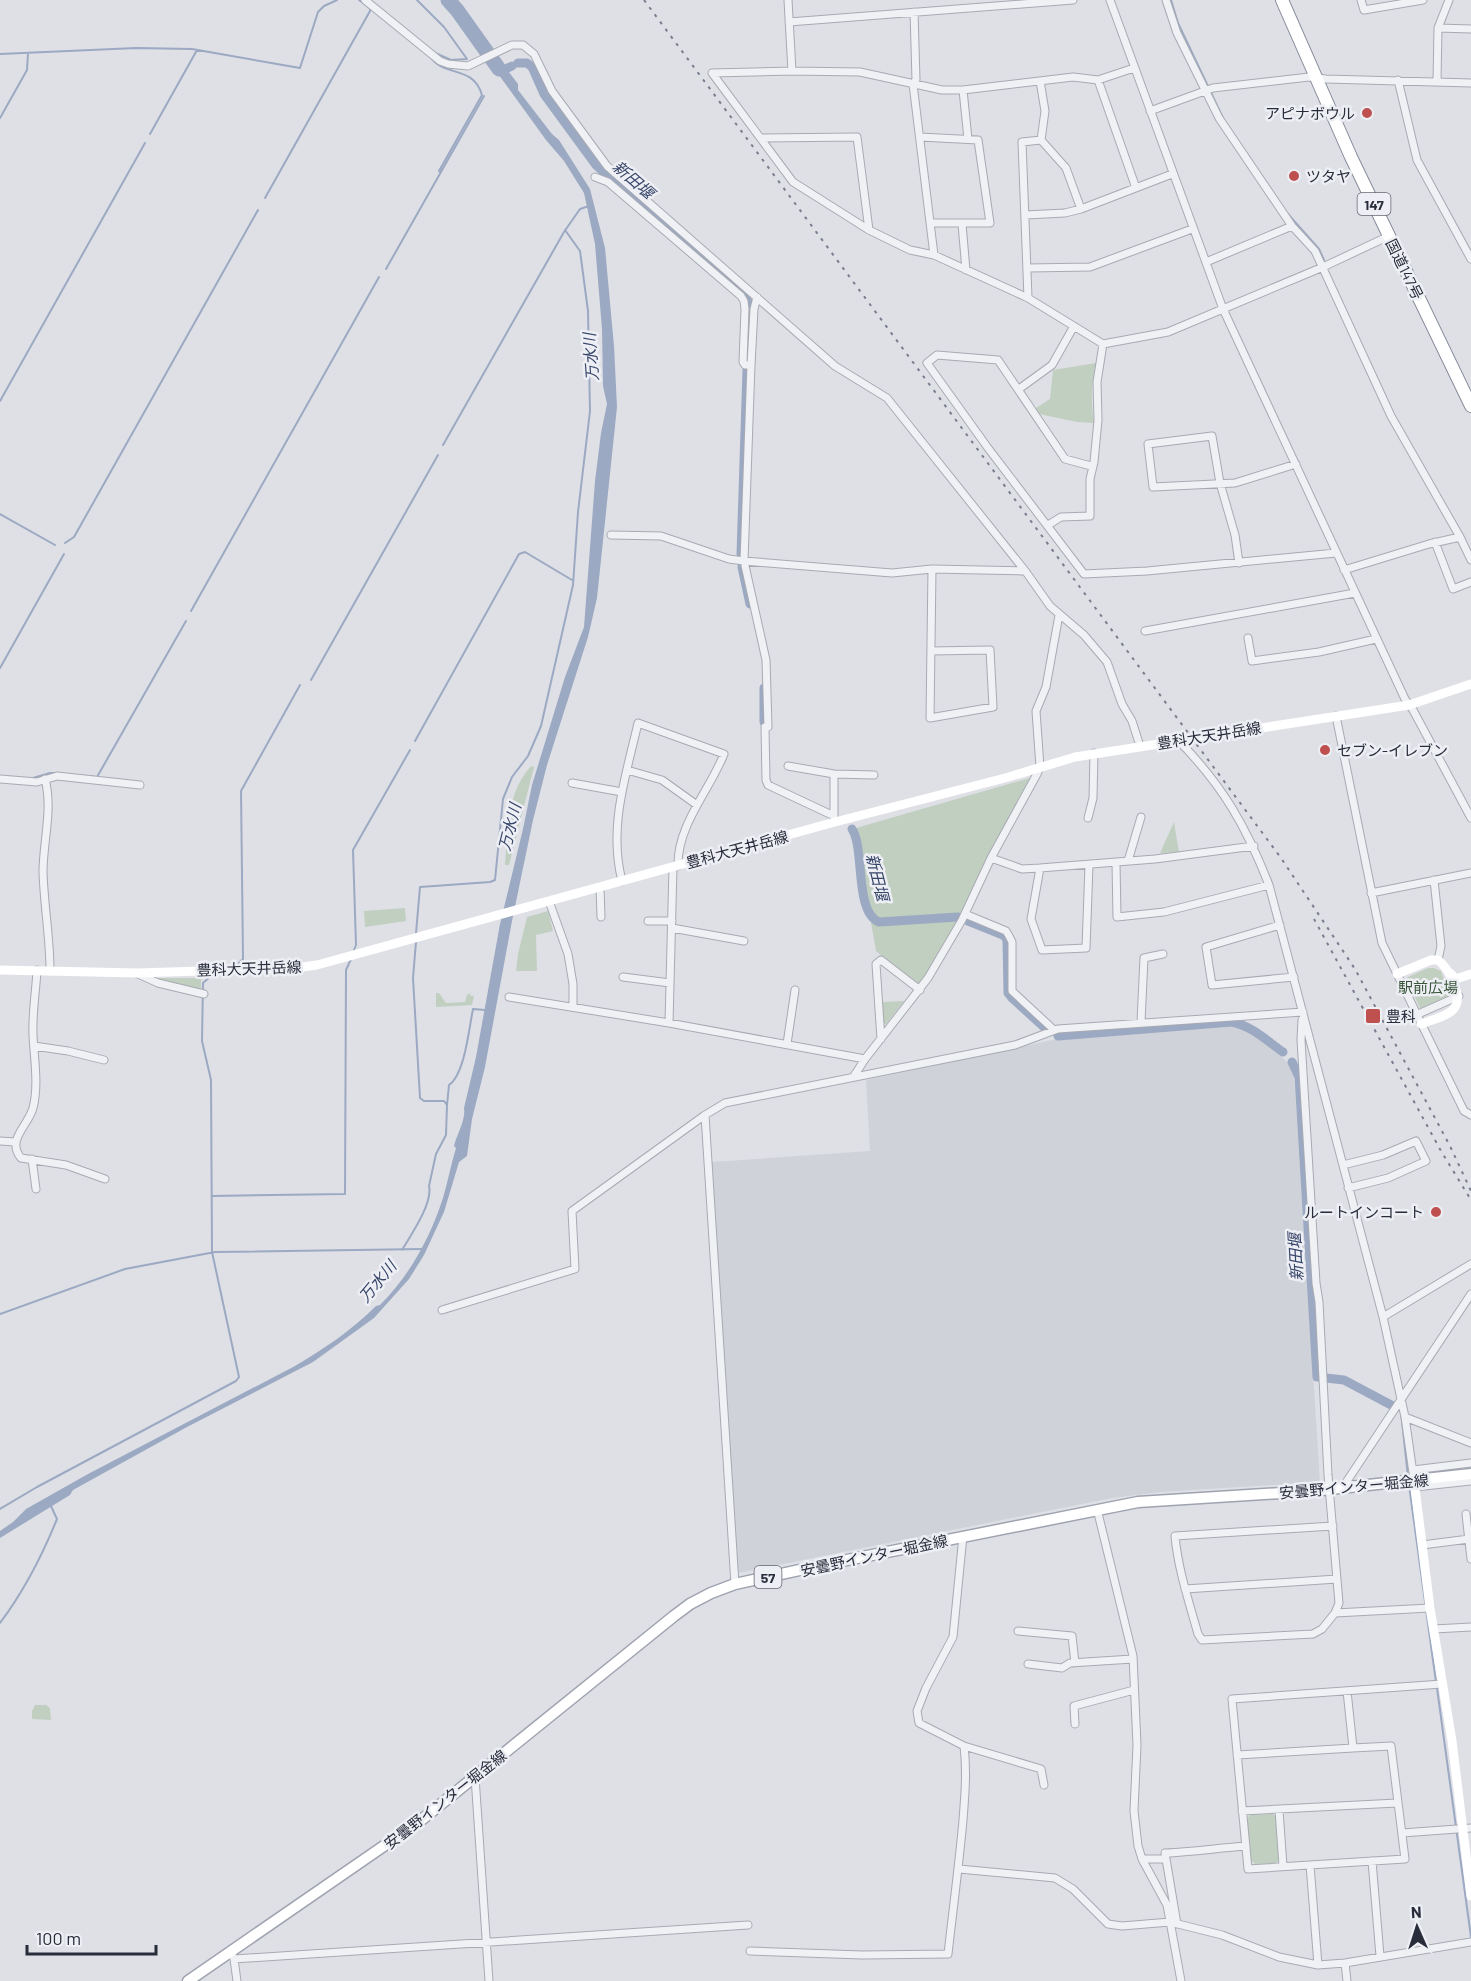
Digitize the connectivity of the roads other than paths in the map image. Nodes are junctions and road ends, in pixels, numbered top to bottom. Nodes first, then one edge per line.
1 (365, 0) edge
2 (788, 0) edge
3 (1073, 0) edge
4 (1110, 0) edge
5 (1166, 0) edge
6 (1282, 0) edge
7 (1361, 0) edge
8 (1423, 0) edge
9 (1449, 0) edge
10 (1413, 1) edge
11 (914, 12) junction
12 (789, 22) junction
13 (1438, 28) junction
14 (1471, 30) edge
15 (1134, 68) junction
16 (792, 71) junction
17 (1317, 78) junction
18 (1098, 80) junction
19 (1398, 80) junction
20 (1040, 81) junction
21 (1437, 81) junction
22 (1471, 83) edge
23 (913, 84) junction
24 (963, 90) junction
25 (1206, 90) junction
26 (1150, 111) junction
27 (920, 137) junction
28 (762, 138) junction
29 (968, 139) junction
30 (1041, 140) junction
31 (1172, 174) junction
32 (595, 177) dead end
33 (1136, 188) junction
34 (1081, 209) junction
35 (1024, 215) junction
36 (931, 223) junction
37 (962, 224) junction
38 (1292, 226) junction
39 (1192, 229) junction
40 (869, 230) junction
41 (1389, 236) junction
42 (934, 255) junction
43 (1471, 260) edge
44 (1206, 262) junction
45 (1323, 267) junction
46 (1029, 268) junction
47 (966, 270) junction
48 (757, 297) junction
49 (1028, 298) junction
50 (745, 309) junction
51 (754, 309) junction
52 (1223, 309) junction
53 (1074, 326) junction
54 (1103, 344) junction
55 (751, 365) junction
56 (1019, 389) junction
57 (1471, 406) edge
58 (1296, 464) junction
59 (1091, 466) junction
60 (1220, 483) junction
61 (1048, 525) junction
62 (611, 535) dead end
63 (1460, 537) junction
64 (1435, 542) junction
65 (1336, 553) junction
66 (1471, 559) edge
67 (744, 561) junction
68 (1239, 563) junction
69 (932, 569) junction
70 (1344, 570) junction
71 (1024, 571) junction
72 (1471, 582) edge
73 (1355, 593) junction
74 (1059, 615) junction
75 (1145, 632) dead end
76 (1248, 638) dead end
77 (1376, 639) junction
78 (931, 651) junction
79 (1471, 684) edge
80 (1409, 705) junction
81 (1336, 716) junction
82 (1178, 740) junction
83 (1140, 746) junction
84 (1094, 753) junction
85 (788, 766) dead end
86 (1040, 767) junction
87 (627, 770) junction
88 (834, 774) junction
89 (874, 775) dead end
90 (0, 778) edge
91 (45, 779) junction
92 (572, 783) dead end
93 (140, 785) dead end
94 (622, 792) junction
95 (697, 806) junction
96 (1141, 817) dead end
97 (1088, 818) dead end
98 (1471, 818) edge
99 (834, 819) junction
100 (1254, 846) junction
101 (991, 858) junction
102 (1128, 861) junction
103 (1116, 863) junction
104 (1089, 864) junction
105 (676, 866) junction
106 (1040, 868) junction
107 (1471, 873) edge
108 (1434, 880) junction
109 (622, 881) junction
110 (1269, 885) junction
111 (600, 887) junction
112 (1371, 893) junction
113 (549, 901) junction
114 (965, 914) junction
115 (601, 917) dead end
116 (648, 921) dead end
117 (672, 925) junction
118 (1280, 925) junction
119 (744, 941) dead end
120 (1163, 954) dead end
121 (1438, 960) junction
122 (0, 970) edge
123 (37, 970) junction
124 (50, 970) junction
125 (1449, 972) junction
126 (136, 973) junction
127 (1397, 975) junction
128 (1468, 976) edge
129 (623, 977) dead end
130 (1294, 977) junction
131 (670, 983) junction
132 (795, 990) dead end
133 (920, 990) junction
134 (204, 994) dead end
135 (1459, 996) junction
136 (509, 997) dead end
137 (573, 1007) junction
138 (1303, 1012) junction
139 (1416, 1014) junction
140 (1141, 1022) junction
141 (669, 1023) junction
142 (1421, 1024) junction
143 (1054, 1030) junction
144 (881, 1039) junction
145 (786, 1044) junction
146 (34, 1046) junction
147 (865, 1059) junction
148 (104, 1060) dead end
149 (855, 1076) junction
150 (705, 1115) junction
151 (1471, 1115) edge
152 (0, 1141) edge
153 (15, 1142) junction
154 (32, 1160) junction
155 (1342, 1166) junction
156 (105, 1179) dead end
157 (1348, 1188) junction
158 (36, 1189) dead end
159 (1471, 1264) edge
160 (1471, 1294) edge
161 (442, 1310) dead end
162 (1383, 1317) junction
163 (1402, 1399) junction
164 (1405, 1417) junction
165 (1471, 1443) edge
166 (1471, 1463) edge
167 (1471, 1474) edge
168 (1414, 1479) junction
169 (1471, 1481) edge
170 (1347, 1488) junction
171 (1331, 1489) junction
172 (1097, 1509) junction
173 (1466, 1514) dead end
174 (1333, 1526) junction
175 (963, 1536) junction
176 (1469, 1539) junction
177 (1422, 1545) junction
178 (1471, 1559) edge
179 (1337, 1579) junction
180 (735, 1584) junction
181 (1185, 1589) junction
182 (1430, 1608) junction
183 (1335, 1613) junction
184 (1471, 1627) edge
185 (1434, 1629) junction
186 (1018, 1631) dead end
187 (1133, 1659) junction
188 (1075, 1663) junction
189 (1028, 1664) dead end
190 (1442, 1684) junction
191 (1134, 1690) junction
192 (1347, 1691) junction
193 (1075, 1724) dead end
194 (964, 1746) junction
195 (1353, 1748) junction
196 (1237, 1755) junction
197 (475, 1777) junction
198 (1044, 1785) dead end
199 (1397, 1803) junction
200 (1279, 1810) junction
201 (1242, 1811) junction
202 (1467, 1829) edge
203 (1402, 1833) junction
204 (1245, 1846) junction
205 (1164, 1859) junction
206 (1142, 1860) junction
207 (1372, 1861) junction
208 (1310, 1865) junction
209 (1283, 1866) junction
210 (959, 1869) junction
211 (1471, 1896) edge
212 (1174, 1923) junction
213 (748, 1925) dead end
214 (1471, 1942) edge
215 (487, 1943) junction
216 (750, 1951) dead end
217 (232, 1956) junction
218 (1380, 1956) junction
219 (1345, 1963) junction
220 (1318, 1965) junction
221 (188, 1981) edge
222 (237, 1981) edge
223 (489, 1981) edge
224 (1181, 1981) edge
225 (1347, 1981) edge

1 - 48 street
2 - 12 street
3 - 11 street
4 - 15 street
5 - 25 street
6 - 17 highway, 国道147号 / 147
7 - 10 street
8 - 10 street
9 - 13 street
11 - 12 street
11 - 23 street
12 - 16 street
13 - 14 street
13 - 21 street
15 - 18 street
15 - 26 street
16 - 23 street
16 - 28 street
17 - 19 street
17 - 25 street
17 - 41 highway, 国道147号 / 147
18 - 20 street
18 - 33 street
19 - 21 street
19 - 43 street
20 - 24 street
20 - 30 street
21 - 22 street
23 - 24 street
23 - 27 street
24 - 29 street
25 - 26 street
25 - 38 street
26 - 31 street
27 - 29 street
27 - 36 street
28 - 40 street
28 - 40 street
29 - 37 street
30 - 34 street
30 - 35 street
31 - 33 street
31 - 39 street
32 - 50 street
33 - 34 street
34 - 35 street
35 - 46 street
36 - 37 street
36 - 42 street
37 - 47 street
38 - 44 street
38 - 45 street
39 - 44 street
39 - 46 street
40 - 42 street
41 - 45 street
41 - 57 highway, 国道147号 / 147
42 - 47 street
44 - 52 street
45 - 52 street
45 - 63 street
46 - 49 street
47 - 49 street
48 - 51 street
48 - 71 street
49 - 53 street
50 - 51 street
50 - 55 street
51 - 55 street
52 - 54 street
52 - 58 street
53 - 54 street
53 - 56 street
54 - 59 street
55 - 67 street
56 - 59 street
56 - 61 street
58 - 60 street
58 - 65 street
59 - 61 street
60 - 60 street
60 - 68 street
61 - 68 street
62 - 67 street
63 - 64 street
63 - 66 street
64 - 70 street
64 - 72 street
65 - 68 street
65 - 70 street
67 - 69 street
67 - 99 street
69 - 71 street
69 - 78 street
70 - 73 street
71 - 74 street
73 - 75 street
73 - 77 street
74 - 83 street
74 - 86 street
76 - 77 street
77 - 80 street
78 - 78 street
79 - 80 main road, 豊科大天井岳線
80 - 81 main road, 豊科大天井岳線
80 - 98 street
81 - 82 main road, 豊科大天井岳線
81 - 112 street
82 - 83 main road, 豊科大天井岳線
82 - 100 street
83 - 84 main road, 豊科大天井岳線
84 - 86 main road, 豊科大天井岳線
84 - 97 street
85 - 88 street
86 - 99 main road, 豊科大天井岳線
86 - 101 street
87 - 94 street
87 - 95 street
87 - 95 street
88 - 89 street
88 - 99 street
90 - 91 street
91 - 93 street
91 - 124 street
92 - 94 street
94 - 109 street
95 - 105 street
96 - 102 street
99 - 105 main road, 豊科大天井岳線
100 - 102 street
100 - 110 street
101 - 106 street
101 - 114 street
102 - 103 street
103 - 104 street
103 - 110 street
104 - 106 street
104 - 106 street
105 - 109 main road, 豊科大天井岳線
105 - 117 street
107 - 108 street
108 - 112 street
108 - 121 street
109 - 111 main road, 豊科大天井岳線
110 - 118 street
111 - 113 main road, 豊科大天井岳線
111 - 115 street
112 - 127 street
113 - 126 main road, 豊科大天井岳線
113 - 137 street
114 - 133 street
114 - 143 street
116 - 117 street
117 - 119 street
117 - 131 street
118 - 130 street
118 - 130 street
120 - 140 street
121 - 125 main road
121 - 127 main road
122 - 123 main road, 豊科大天井岳線
123 - 124 main road, 豊科大天井岳線
123 - 146 street
124 - 126 main road, 豊科大天井岳線
125 - 128 main road
125 - 135 main road
126 - 134 street
127 - 139 street
128 - 135 main road
129 - 131 street
130 - 138 street
131 - 141 street
132 - 145 street
133 - 144 street
133 - 144 street
135 - 139 street
135 - 142 main road
136 - 137 street
137 - 141 street
138 - 140 street
138 - 155 street
138 - 171 street
139 - 142 street
140 - 143 street
141 - 145 street
142 - 151 street
143 - 149 street
144 - 147 street
145 - 147 street
146 - 148 street
146 - 153 street
147 - 149 street
149 - 150 street
150 - 161 street
150 - 180 street
152 - 153 street
153 - 154 street
154 - 156 street
154 - 158 street
155 - 157 street
155 - 157 street
157 - 162 street
159 - 162 street
160 - 163 street
162 - 163 street
163 - 164 street
163 - 170 street
164 - 165 street
164 - 168 street
166 - 168 street
167 - 168 main road, 安曇野インター堀金線 / 57
168 - 169 street
168 - 170 main road, 安曇野インター堀金線 / 57
168 - 177 main road
170 - 171 main road, 安曇野インター堀金線 / 57
171 - 172 main road, 安曇野インター堀金線 / 57
171 - 174 street
172 - 175 main road, 安曇野インター堀金線 / 57
172 - 187 street
173 - 176 street
174 - 179 street
174 - 181 street
175 - 180 main road, 安曇野インター堀金線 / 57
175 - 194 street
176 - 177 street
176 - 178 street
177 - 182 main road
179 - 181 street
179 - 183 street
180 - 197 main road, 安曇野インター堀金線 / 57
181 - 183 street
182 - 183 street
182 - 185 main road
184 - 185 street
185 - 190 main road
186 - 188 street
187 - 188 street
187 - 191 street
188 - 189 street
190 - 192 street
190 - 202 main road
191 - 193 street
191 - 206 street
192 - 195 street
192 - 196 street
194 - 198 street
194 - 210 street
195 - 196 street
195 - 199 street
196 - 201 street
197 - 215 street
197 - 217 main road, 安曇野インター堀金線 / 57
199 - 200 street
199 - 203 street
200 - 201 street
200 - 209 street
201 - 204 street
202 - 203 street
202 - 211 main road
203 - 207 street
204 - 205 street
204 - 209 street
205 - 206 street
205 - 212 street
206 - 212 street
207 - 208 street
207 - 218 street
208 - 209 street
208 - 220 street
210 - 212 street
210 - 216 street
212 - 220 street
212 - 224 street
213 - 215 street
214 - 218 street
215 - 217 street
215 - 223 street
217 - 221 main road, 安曇野インター堀金線 / 57
217 - 222 street
218 - 219 street
219 - 220 street
219 - 225 street

